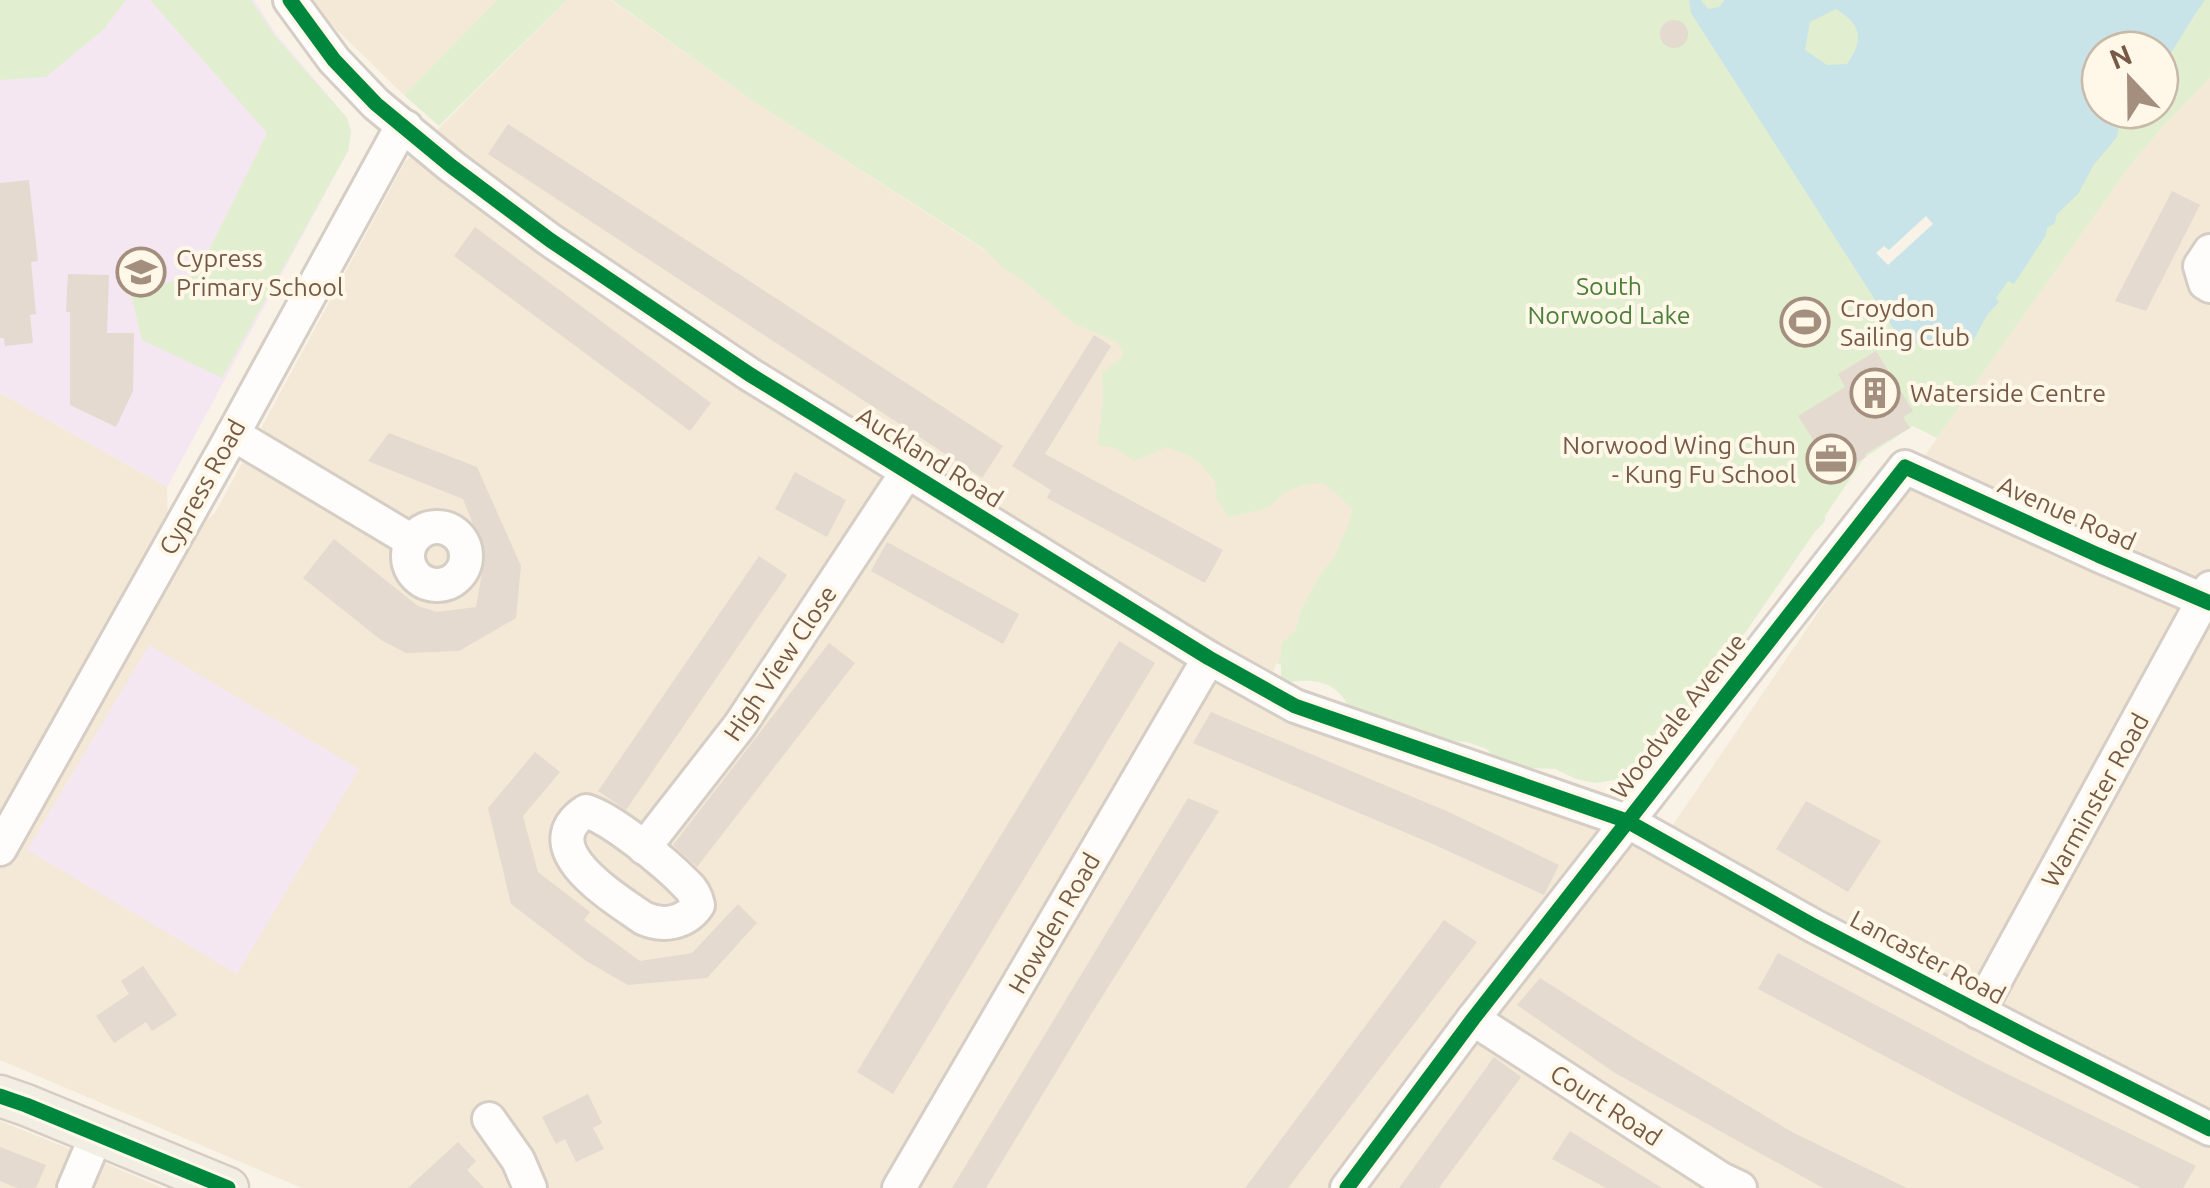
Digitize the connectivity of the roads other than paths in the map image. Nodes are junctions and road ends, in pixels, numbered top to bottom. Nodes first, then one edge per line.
1 (290, 0) edge
2 (406, 128) junction
3 (2210, 251) edge
4 (2210, 286) edge
5 (233, 434) junction
6 (1905, 467) joint
7 (907, 472) junction
8 (412, 540) dead end
9 (2208, 597) edge
10 (1209, 658) junction
11 (1627, 822) junction
12 (644, 848) dead end
13 (0, 849) edge
14 (1978, 1012) junction
15 (1473, 1019) junction
16 (0, 1096) edge
17 (489, 1119) dead end
18 (2210, 1129) edge
19 (97, 1134) junction
20 (74, 1188) edge
21 (228, 1188) edge
22 (530, 1188) edge
23 (899, 1188) edge
24 (1347, 1188) edge
25 (1740, 1188) edge

1 - 2 street, Auckland Road
2 - 5 street, Cypress Road
2 - 7 street, Auckland Road
3 - 4 street
5 - 8 street
5 - 13 street, Cypress Road
6 - 9 street, Avenue Road
6 - 11 street, Woodvale Avenue
7 - 10 street, Auckland Road
7 - 12 street, High View Close
9 - 14 street, Warminster Road
10 - 11 street, Auckland Road
10 - 23 street, Howden Road
11 - 14 street, Lancaster Road
11 - 15 street, Woodvale Avenue
14 - 18 street, Lancaster Road
15 - 24 street, Woodvale Avenue
15 - 25 street, Court Road
16 - 19 main road
17 - 22 street
19 - 20 street
19 - 21 main road

